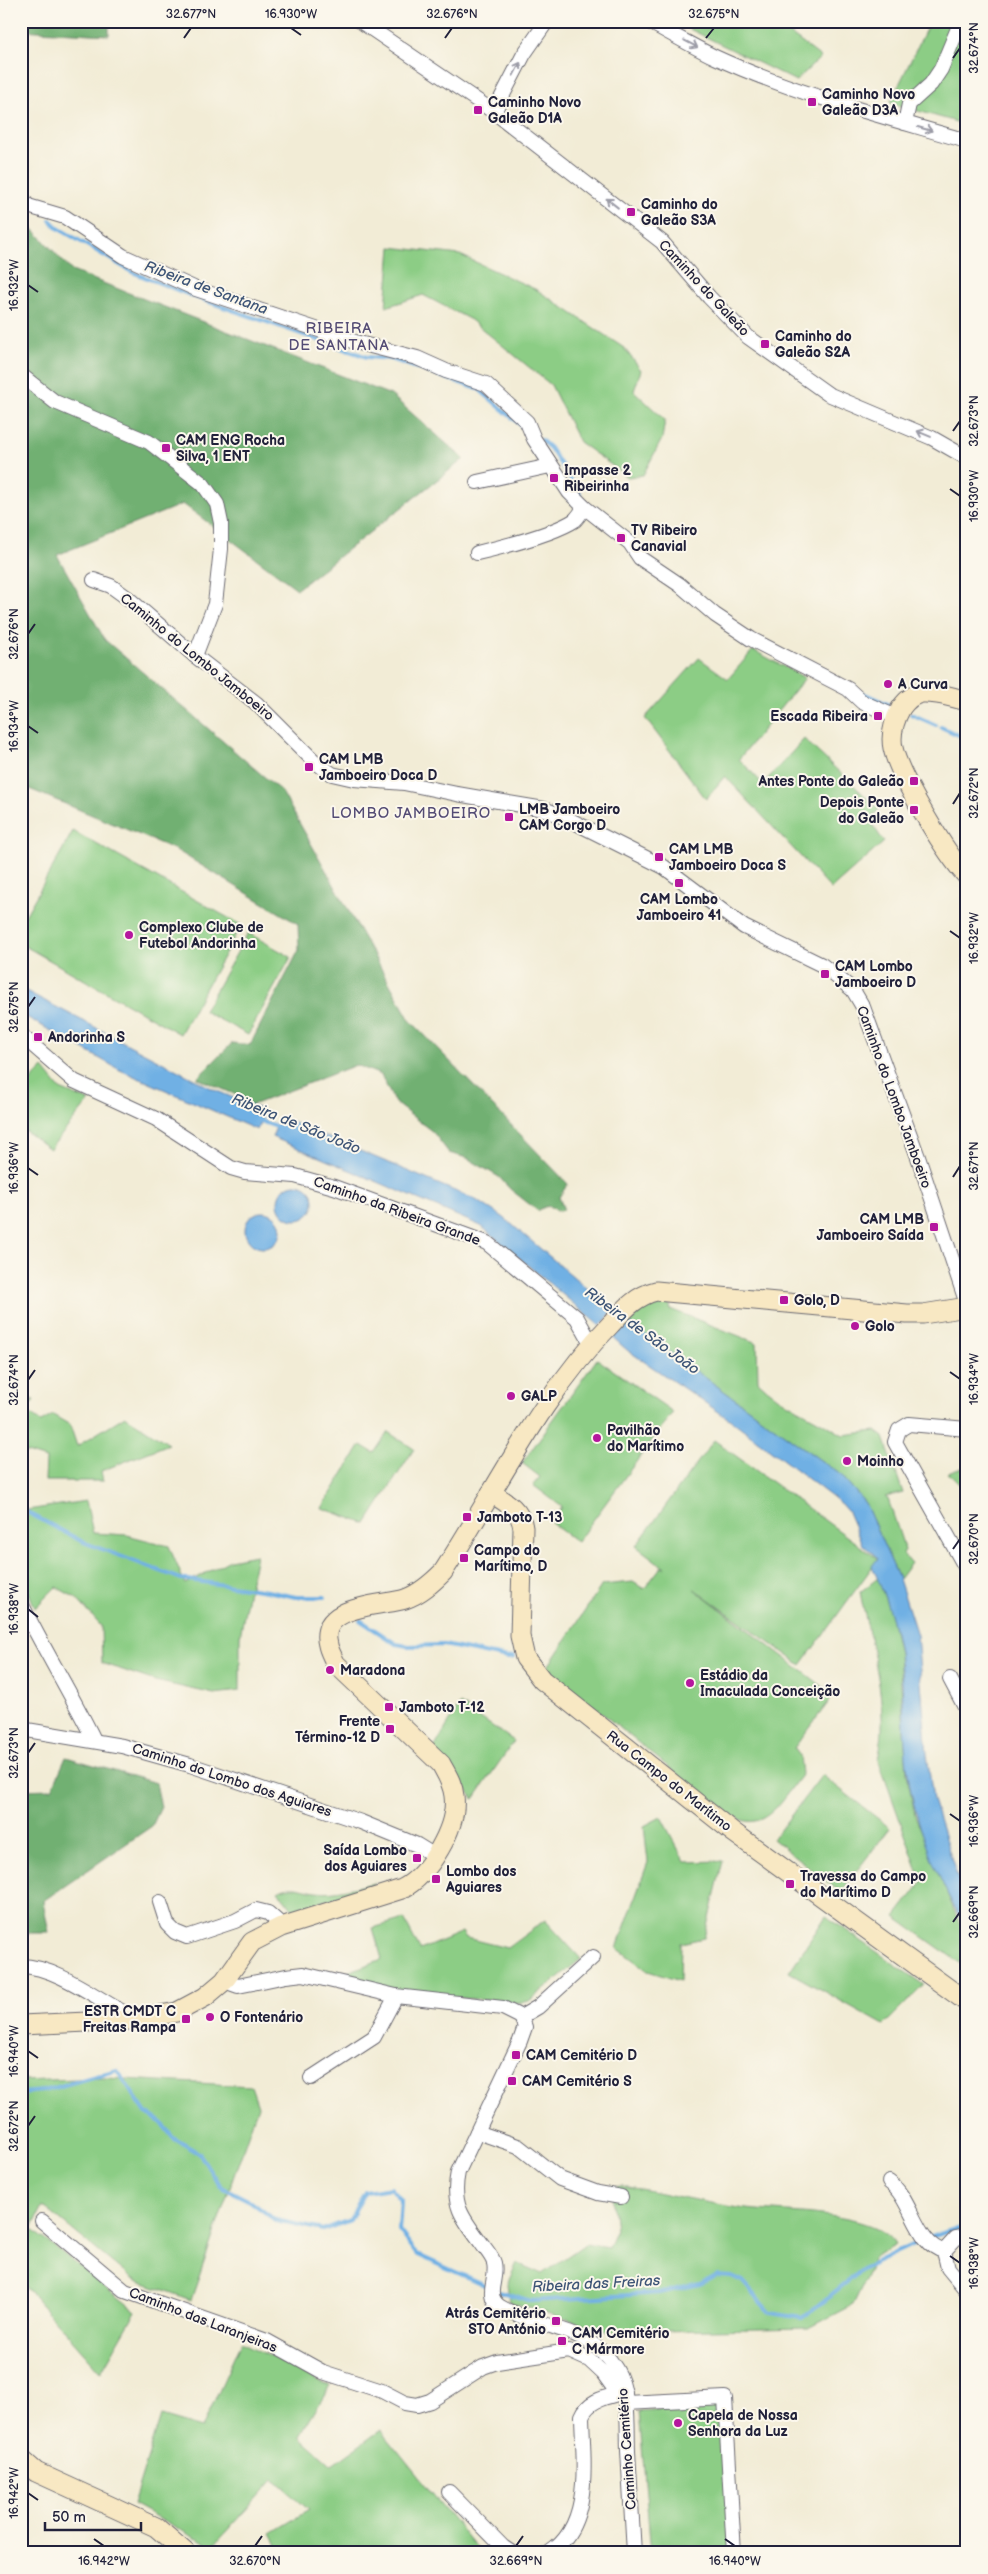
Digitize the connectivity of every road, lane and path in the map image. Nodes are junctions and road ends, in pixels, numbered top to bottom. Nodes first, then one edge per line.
1 (360, 21) edge
2 (548, 21) edge
3 (648, 21) edge
4 (961, 21) edge
5 (494, 112) junction
6 (905, 123) junction
7 (967, 141) edge
8 (21, 198) edge
9 (21, 375) edge
10 (967, 458) edge
11 (550, 466) junction
12 (477, 482) dead end
13 (584, 507) junction
14 (477, 553) dead end
15 (94, 580) dead end
16 (195, 656) junction
17 (967, 701) edge
18 (900, 710) junction
19 (967, 876) edge
20 (21, 1035) edge
21 (967, 1306) edge
22 (592, 1345) junction
23 (967, 1429) edge
24 (491, 1493) junction
25 (967, 1570) edge
26 (21, 1603) edge
27 (950, 1679) dead end
28 (967, 1711) edge
29 (21, 1729) edge
30 (94, 1740) junction
31 (435, 1856) junction
32 (160, 1902) dead end
33 (281, 1927) junction
34 (593, 1957) dead end
35 (21, 1966) edge
36 (224, 1981) junction
37 (396, 1996) junction
38 (967, 2002) edge
39 (131, 2020) junction
40 (523, 2023) junction
41 (21, 2025) edge
42 (311, 2078) dead end
43 (477, 2132) junction
44 (889, 2182) dead end
45 (621, 2197) dead end
46 (42, 2221) dead end
47 (967, 2235) edge
48 (944, 2251) junction
49 (967, 2291) edge
50 (623, 2396) junction
51 (21, 2459) edge
52 (449, 2492) dead end
53 (186, 2553) edge
54 (512, 2553) edge
55 (549, 2553) edge
56 (634, 2553) edge
57 (734, 2553) edge

1 - 5 street, Caminho do Galeão
5 -> 2 street
3 -> 6 street
4 - 6 street
10 -> 5 street, Caminho do Galeão
6 -> 7 street
8 - 11 street
9 - 16 street
11 - 12 street
11 - 13 street
13 - 14 street
13 - 18 street
15 - 16 street, Caminho do Lombo Jamboeiro
16 - 21 street, Caminho do Lombo Jamboeiro
17 - 18 main road
18 - 19 main road
20 - 22 street, Caminho da Ribeira Grande
21 - 22 main road
22 - 24 main road
23 - 25 street
24 - 31 main road
24 - 38 main road, Rua Campo do Marítimo
26 - 30 street
27 - 28 street
29 - 30 street, Caminho do Lombo dos Aguiares
30 - 31 street, Caminho do Lombo dos Aguiares
31 - 33 main road
32 - 33 street
33 - 36 main road
34 - 40 street
35 - 39 street
36 - 37 street
36 - 39 main road
37 - 40 street
37 - 42 street
39 - 41 main road
40 - 43 street, Caminho Cemitério
43 - 45 street
43 - 50 street, Caminho Cemitério
44 - 48 street
46 - 50 street, Caminho das Laranjeiras
47 - 48 street
48 - 49 street
50 - 55 street
50 - 56 street, Caminho Cemitério
50 - 57 street
51 - 53 main road
52 - 54 street

